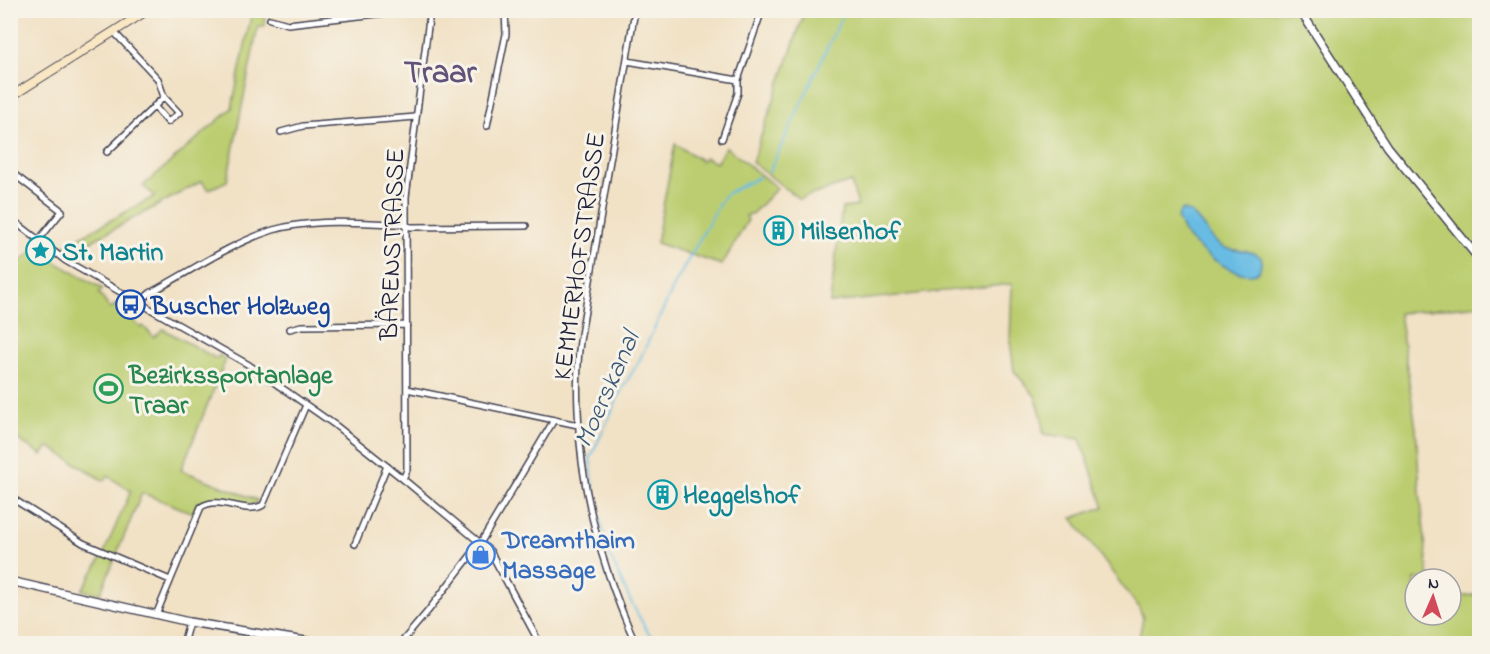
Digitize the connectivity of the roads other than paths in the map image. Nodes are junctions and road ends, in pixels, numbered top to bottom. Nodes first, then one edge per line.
1 (148, 10) edge
2 (412, 10) edge
3 (428, 10) edge
4 (505, 10) edge
5 (635, 10) edge
6 (762, 10) edge
7 (1300, 10) edge
8 (357, 13) edge
9 (270, 19) dead end
10 (114, 32) junction
11 (627, 62) junction
12 (738, 80) junction
13 (10, 97) edge
14 (164, 97) junction
15 (154, 106) junction
16 (416, 117) junction
17 (488, 126) dead end
18 (281, 132) dead end
19 (722, 139) dead end
20 (107, 152) dead end
21 (11, 172) edge
22 (10, 218) edge
23 (406, 225) junction
24 (526, 226) dead end
25 (38, 241) junction
26 (1479, 260) edge
27 (139, 303) junction
28 (407, 325) junction
29 (290, 329) dead end
30 (407, 389) junction
31 (306, 405) junction
32 (554, 420) junction
33 (578, 426) junction
34 (387, 466) junction
35 (403, 479) junction
36 (10, 497) edge
37 (481, 542) junction
38 (355, 544) dead end
39 (170, 580) junction
40 (10, 581) edge
41 (156, 615) junction
42 (189, 622) junction
43 (183, 644) edge
44 (324, 644) edge
45 (400, 644) edge
46 (540, 644) edge
47 (636, 644) edge

1 - 10 main road
2 - 8 street
3 - 16 street, BÄRENSTRASSE
4 - 17 street
5 - 11 street, KEMMERHOFSTRASSE
6 - 12 street
7 - 26 street
8 - 9 street
10 - 13 main road
10 - 14 street
11 - 12 street
11 - 33 street, KEMMERHOFSTRASSE
12 - 19 street
14 - 15 street
14 - 15 street
15 - 20 street
16 - 18 street
16 - 23 street, BÄRENSTRASSE
21 - 25 street
22 - 25 street
23 - 24 street
23 - 27 street
23 - 28 street, BÄRENSTRASSE
25 - 27 street
27 - 31 street
28 - 29 street
28 - 30 street, BÄRENSTRASSE
30 - 32 street
30 - 35 street, BÄRENSTRASSE
31 - 34 street
31 - 39 street
32 - 33 street
32 - 37 street
33 - 47 street, KEMMERHOFSTRASSE
34 - 35 street
34 - 38 street
35 - 37 street
36 - 39 street
37 - 45 street
37 - 46 street
39 - 41 street
40 - 41 street
41 - 42 street
42 - 43 street
42 - 44 street

